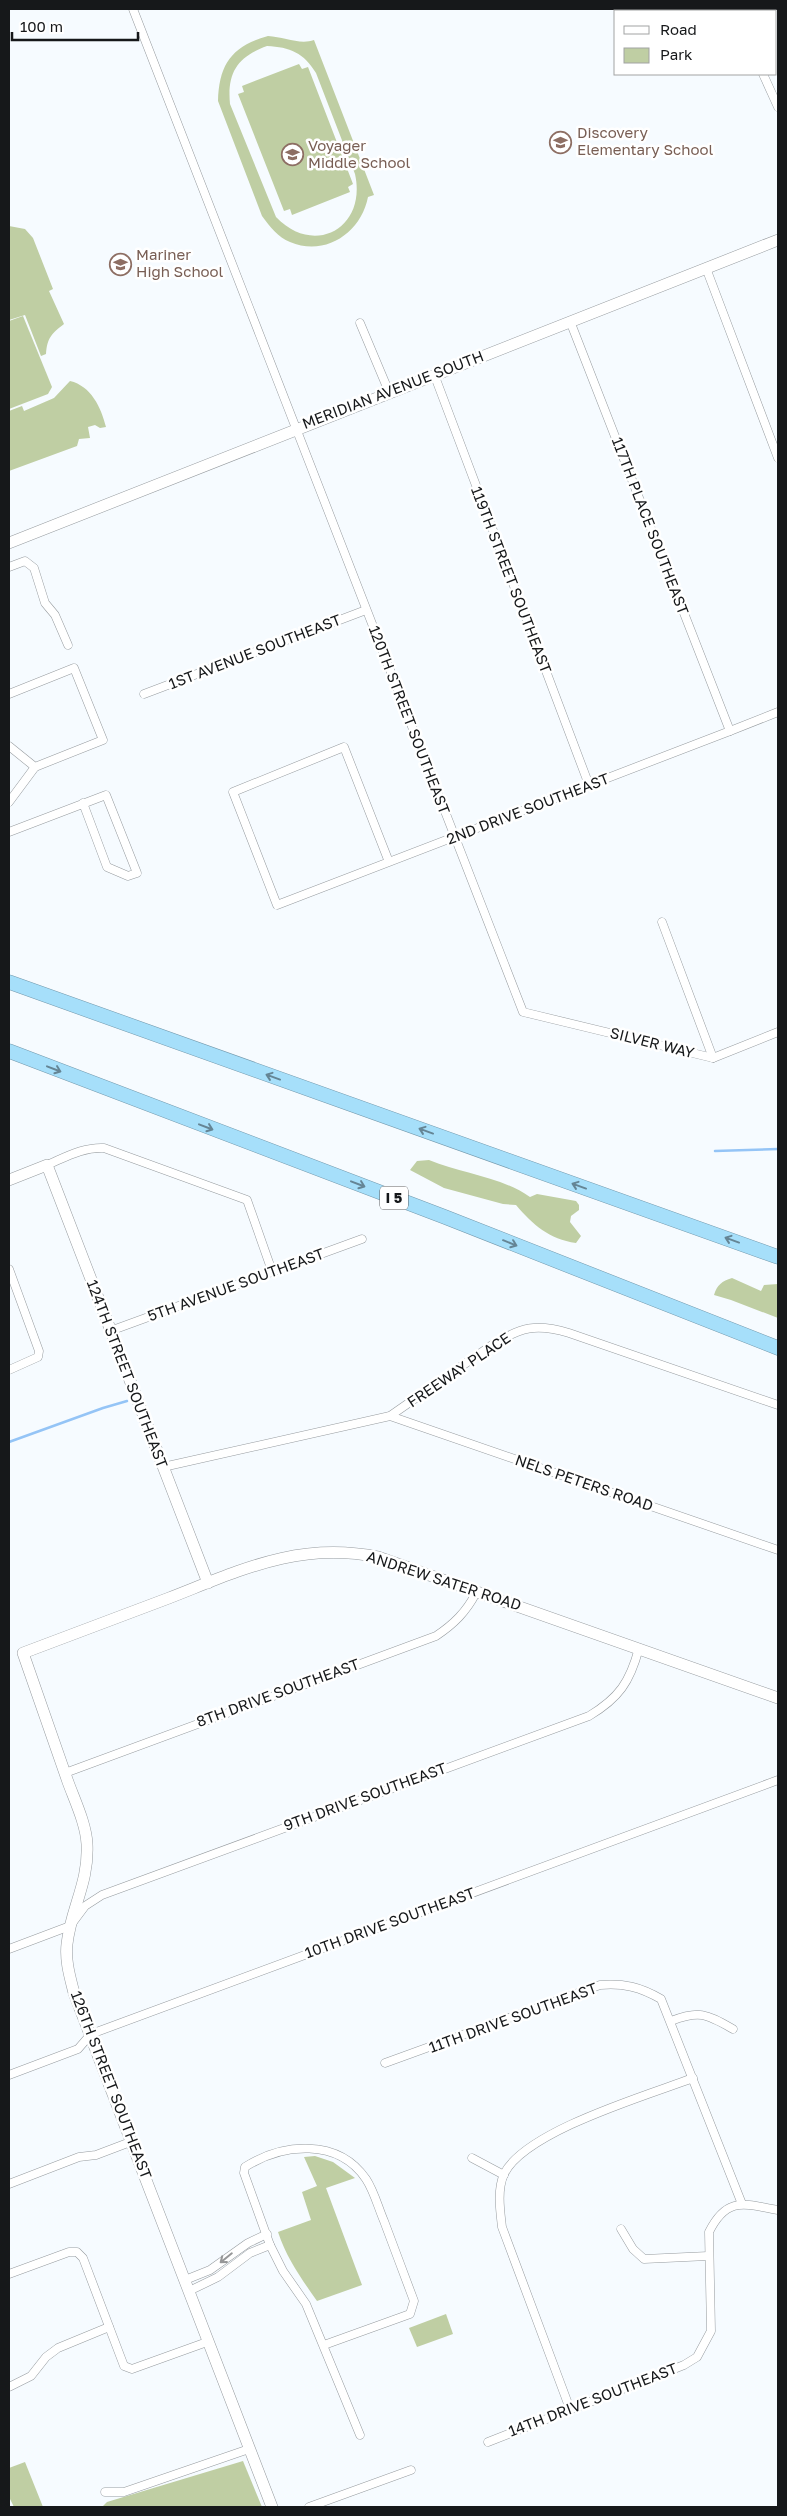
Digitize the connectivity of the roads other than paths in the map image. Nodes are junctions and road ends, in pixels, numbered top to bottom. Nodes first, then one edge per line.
1 (133, 9) edge
2 (764, 75) edge
3 (778, 107) edge
4 (778, 240) edge
5 (706, 268) junction
6 (570, 321) junction
7 (360, 323) dead end
8 (434, 374) junction
9 (389, 392) junction
10 (294, 429) junction
11 (778, 458) edge
12 (9, 543) edge
13 (9, 567) edge
14 (366, 610) junction
15 (68, 645) dead end
16 (9, 694) edge
17 (144, 694) dead end
18 (778, 712) edge
19 (730, 731) junction
20 (9, 746) edge
21 (36, 767) junction
22 (589, 785) junction
23 (9, 802) edge
24 (83, 803) junction
25 (9, 832) edge
26 (454, 838) junction
27 (389, 862) junction
28 (662, 922) dead end
29 (9, 982) edge
30 (522, 1012) joint
31 (778, 1032) edge
32 (9, 1051) edge
33 (713, 1058) junction
34 (47, 1165) junction
35 (9, 1180) edge
36 (362, 1240) dead end
37 (778, 1257) edge
38 (9, 1269) edge
39 (272, 1271) junction
40 (110, 1331) junction
41 (778, 1348) edge
42 (9, 1370) edge
43 (778, 1406) edge
44 (390, 1416) junction
45 (163, 1467) junction
46 (778, 1550) edge
47 (208, 1583) junction
48 (476, 1592) junction
49 (639, 1648) junction
50 (23, 1653) joint
51 (778, 1698) edge
52 (65, 1772) junction
53 (778, 1780) edge
54 (70, 1926) junction
55 (9, 1948) edge
56 (671, 2021) junction
57 (733, 2029) dead end
58 (90, 2034) junction
59 (385, 2063) dead end
60 (9, 2075) edge
61 (693, 2078) junction
62 (133, 2141) junction
63 (472, 2158) dead end
64 (504, 2175) junction
65 (9, 2184) edge
66 (742, 2204) junction
67 (778, 2210) edge
68 (621, 2228) dead end
69 (267, 2234) junction
70 (270, 2244) junction
71 (708, 2256) junction
72 (9, 2274) edge
73 (187, 2286) junction
74 (109, 2327) junction
75 (207, 2342) junction
76 (324, 2345) junction
77 (9, 2387) edge
78 (570, 2409) junction
79 (360, 2435) dead end
80 (488, 2442) dead end
81 (248, 2449) junction
82 (411, 2470) dead end
83 (105, 2492) dead end
84 (272, 2507) edge
85 (309, 2507) edge

1 - 10 street, 120TH STREET SOUTHEAST
2 - 3 street
4 - 5 street, MERIDIAN AVENUE SOUTH
5 - 6 street, MERIDIAN AVENUE SOUTH
5 - 11 street
6 - 8 street, MERIDIAN AVENUE SOUTH
6 - 19 street, 117TH PLACE SOUTHEAST
7 - 9 street
8 - 9 street, MERIDIAN AVENUE SOUTH
8 - 22 street, 119TH STREET SOUTHEAST
9 - 10 street, MERIDIAN AVENUE SOUTH
10 - 12 street, MERIDIAN AVENUE SOUTH
10 - 14 street, 120TH STREET SOUTHEAST
13 - 15 street
14 - 17 street, 1ST AVENUE SOUTHEAST
14 - 26 street, 120TH STREET SOUTHEAST
16 - 21 street
18 - 19 street, 2ND DRIVE SOUTHEAST
19 - 22 street, 2ND DRIVE SOUTHEAST
20 - 21 street
21 - 23 street
22 - 26 street, 2ND DRIVE SOUTHEAST
24 - 24 street
24 - 25 street
26 - 27 street, 2ND DRIVE SOUTHEAST
26 - 30 street, 120TH STREET SOUTHEAST
27 - 27 street, 2ND DRIVE SOUTHEAST
28 - 33 street
37 -> 29 highway
30 - 33 street, SILVER WAY
31 - 33 street, SILVER WAY
32 -> 41 highway, I 5
34 - 35 street
34 - 39 street
34 - 40 street, 124TH STREET SOUTHEAST
36 - 39 street, 5TH AVENUE SOUTHEAST
38 - 42 street
39 - 40 street, 5TH AVENUE SOUTHEAST
40 - 45 street, 124TH STREET SOUTHEAST
43 - 44 street, FREEWAY PLACE
44 - 45 street, FREEWAY PLACE
44 - 46 street, NELS PETERS ROAD
45 - 47 street, 124TH STREET SOUTHEAST
47 - 48 street, ANDREW SATER ROAD
47 - 50 street, ANDREW SATER ROAD
48 - 49 street, ANDREW SATER ROAD
48 - 52 street, 8TH DRIVE SOUTHEAST
49 - 51 street, ANDREW SATER ROAD
49 - 54 street, 9TH DRIVE SOUTHEAST
50 - 52 street, 126TH STREET SOUTHEAST
52 - 54 street, 126TH STREET SOUTHEAST
53 - 58 street, 10TH DRIVE SOUTHEAST
54 - 55 street
54 - 58 street, 126TH STREET SOUTHEAST
56 - 57 street
56 - 59 street, 11TH DRIVE SOUTHEAST
56 - 61 street
58 - 60 street, 10TH DRIVE SOUTHEAST
58 - 62 street, 126TH STREET SOUTHEAST
61 - 64 street
61 - 66 street
62 - 65 street
62 - 73 street, 126TH STREET SOUTHEAST
63 - 64 street
64 - 78 street
66 - 67 street
66 - 71 street
68 - 71 street
69 - 70 street
69 -> 73 street
69 - 76 street
70 - 73 street
70 - 76 street
71 - 78 street, 14TH DRIVE SOUTHEAST
72 - 74 street
73 - 75 street, 126TH STREET SOUTHEAST
74 - 75 street
74 - 77 street
75 - 81 street, 126TH STREET SOUTHEAST
76 - 79 street
78 - 80 street, 14TH DRIVE SOUTHEAST
81 - 83 street
81 - 84 street, 126TH STREET SOUTHEAST
82 - 85 street

